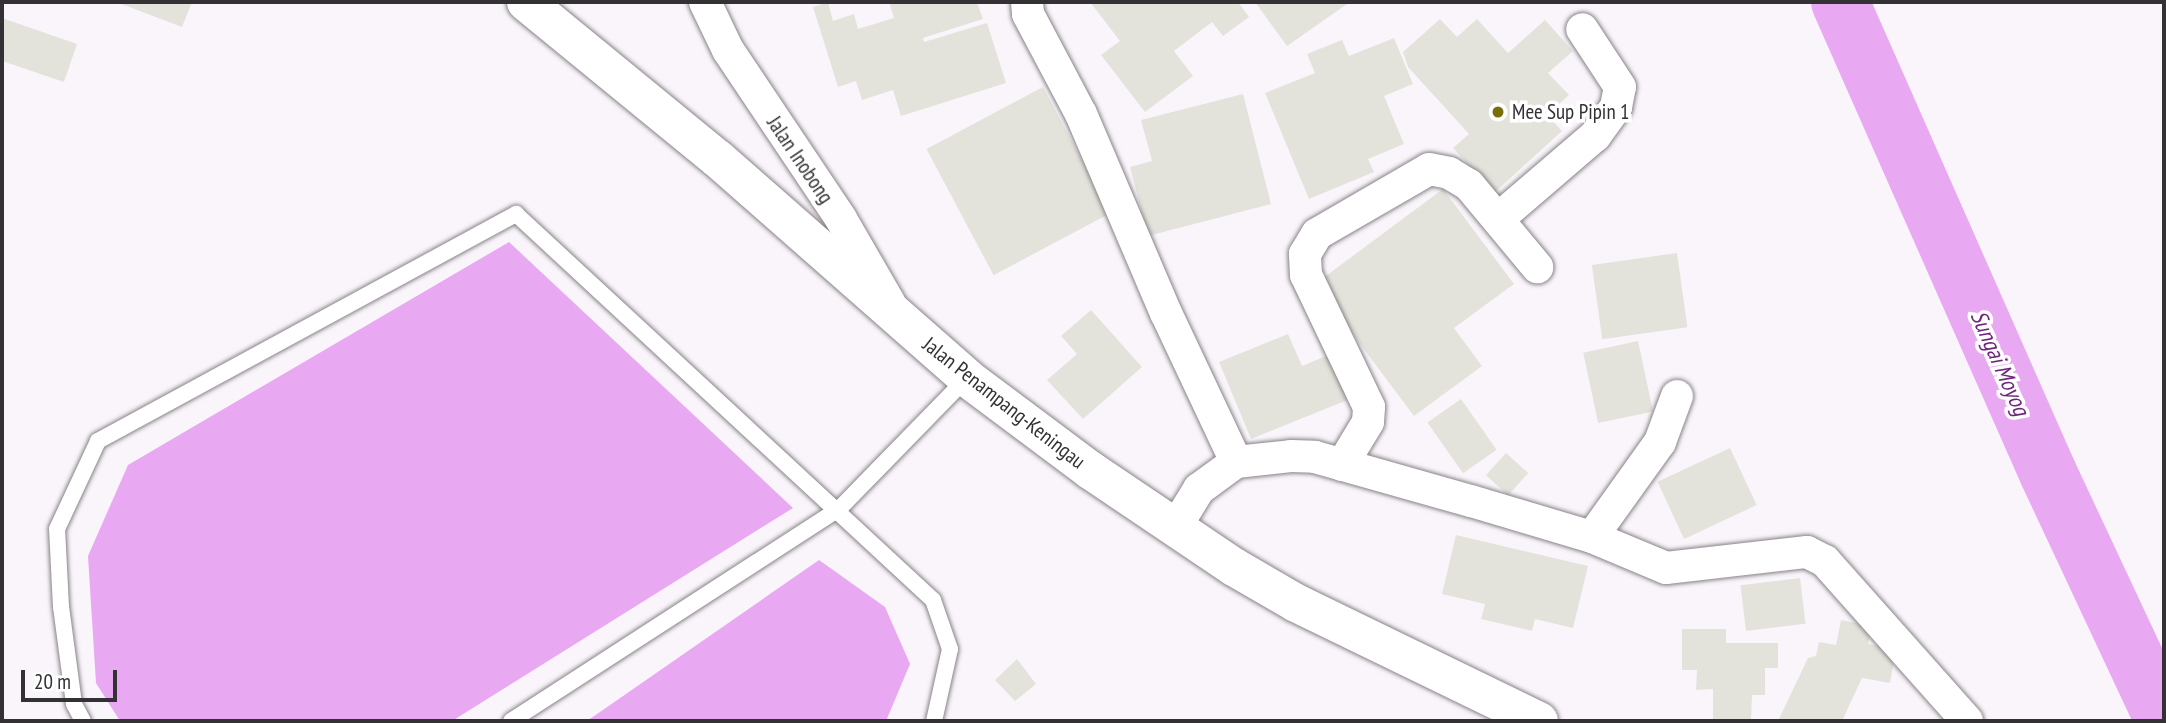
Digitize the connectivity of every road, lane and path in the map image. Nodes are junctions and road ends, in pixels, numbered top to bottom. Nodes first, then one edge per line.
1 (526, 2) edge
2 (705, 2) edge
3 (1027, 2) edge
4 (1582, 29) dead end
5 (1498, 219) junction
6 (1537, 267) dead end
7 (897, 317) junction
8 (967, 378) junction
9 (1676, 396) dead end
10 (1236, 462) junction
11 (1342, 465) junction
12 (839, 509) junction
13 (1175, 528) junction
14 (1592, 537) junction
15 (83, 721) edge
16 (511, 721) edge
17 (934, 721) edge
18 (1539, 721) edge
19 (1967, 721) edge

1 - 7 main road, Jalan Penampang-Keningau
2 - 7 street, Jalan Inobong
3 - 10 street
4 - 5 street
5 - 6 street
5 - 11 street
7 - 8 main road, Jalan Penampang-Keningau
8 - 12 lane
8 - 13 main road, Jalan Penampang-Keningau
9 - 14 street
10 - 11 street
10 - 13 street
11 - 14 street
12 - 15 lane
12 - 16 lane
12 - 17 lane
13 - 18 main road, Jalan Penampang-Keningau
14 - 19 street

